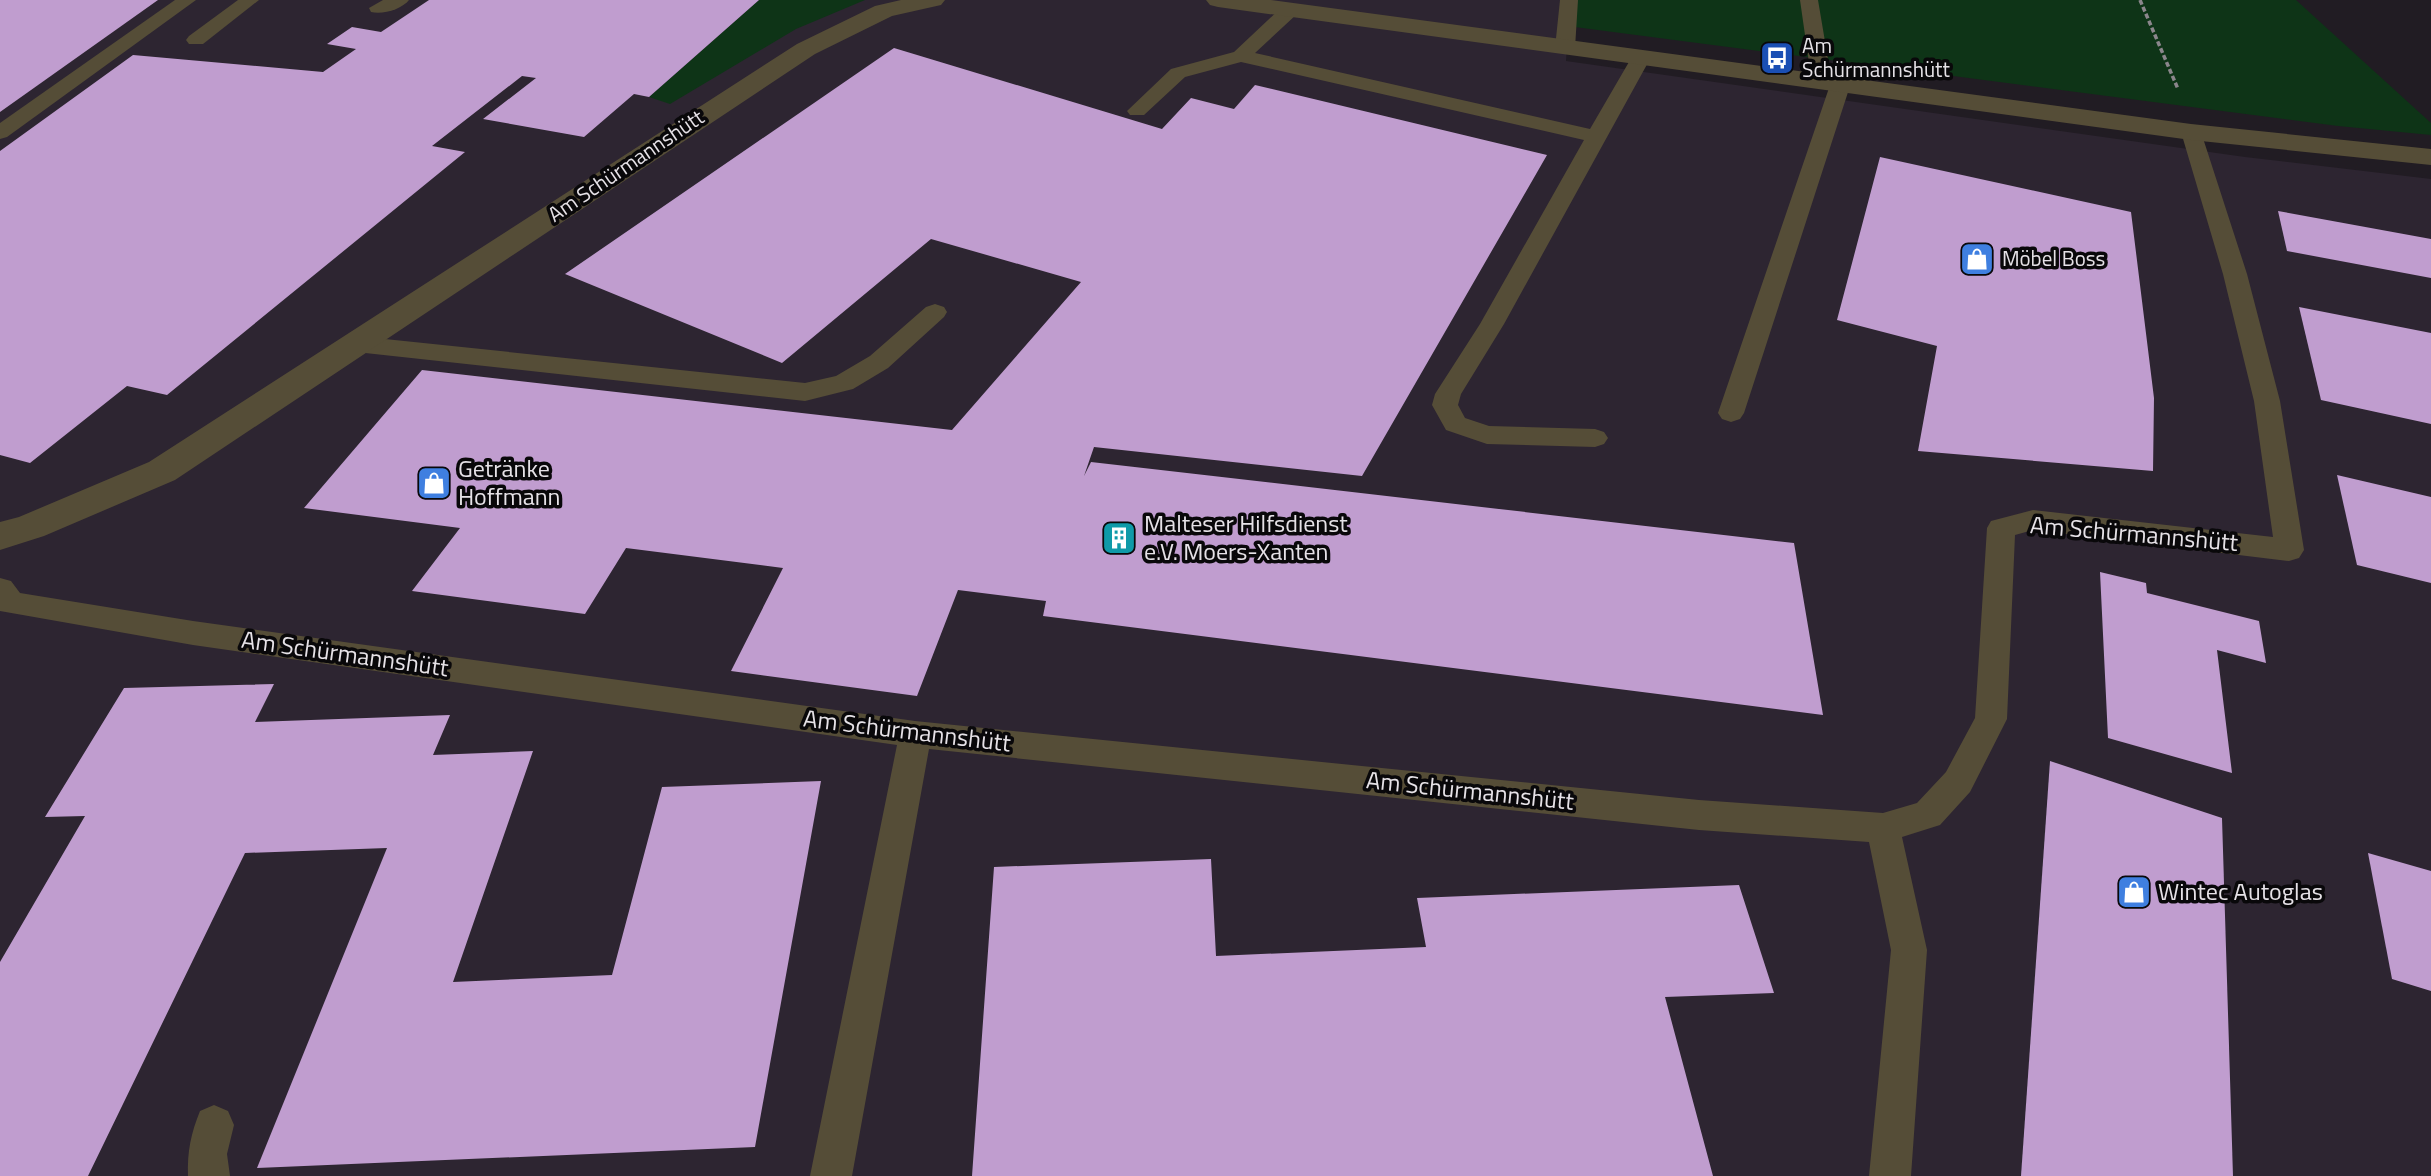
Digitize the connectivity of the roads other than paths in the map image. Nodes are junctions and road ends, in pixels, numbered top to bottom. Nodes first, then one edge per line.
1 (187, 0) edge
2 (250, 0) edge
3 (400, 0) edge
4 (933, 0) edge
5 (1218, 0) edge
6 (1569, 0) edge
7 (1809, 0) edge
8 (378, 8) dead end
9 (1290, 10) junction
10 (196, 40) dead end
11 (1565, 48) junction
12 (1241, 56) junction
13 (1640, 59) junction
14 (1831, 85) junction
15 (1137, 111) dead end
16 (2191, 132) junction
17 (0, 134) edge
18 (1597, 137) junction
19 (2431, 157) edge
20 (935, 312) dead end
21 (356, 344) junction
22 (1731, 413) dead end
23 (1595, 438) dead end
24 (0, 536) edge
25 (0, 589) edge
26 (915, 734) junction
27 (1883, 828) junction
28 (214, 1125) dead end
29 (209, 1176) edge
30 (831, 1176) edge
31 (1890, 1176) edge

1 - 17 lane
2 - 10 lane
3 - 8 lane
4 - 21 street, Am Schürmannshütt
5 - 9 street
6 - 11 lane
7 - 14 lane
9 - 11 street
9 - 12 lane
11 - 13 street
12 - 15 lane
12 - 18 lane
13 - 14 street
13 - 18 lane
14 - 16 street
14 - 22 lane
16 - 19 street
16 - 27 lane, Am Schürmannshütt
18 - 23 lane
20 - 21 lane
21 - 24 street, Am Schürmannshütt
25 - 26 lane, Am Schürmannshütt
26 - 27 lane, Am Schürmannshütt
26 - 30 lane
27 - 31 lane
28 - 29 lane

